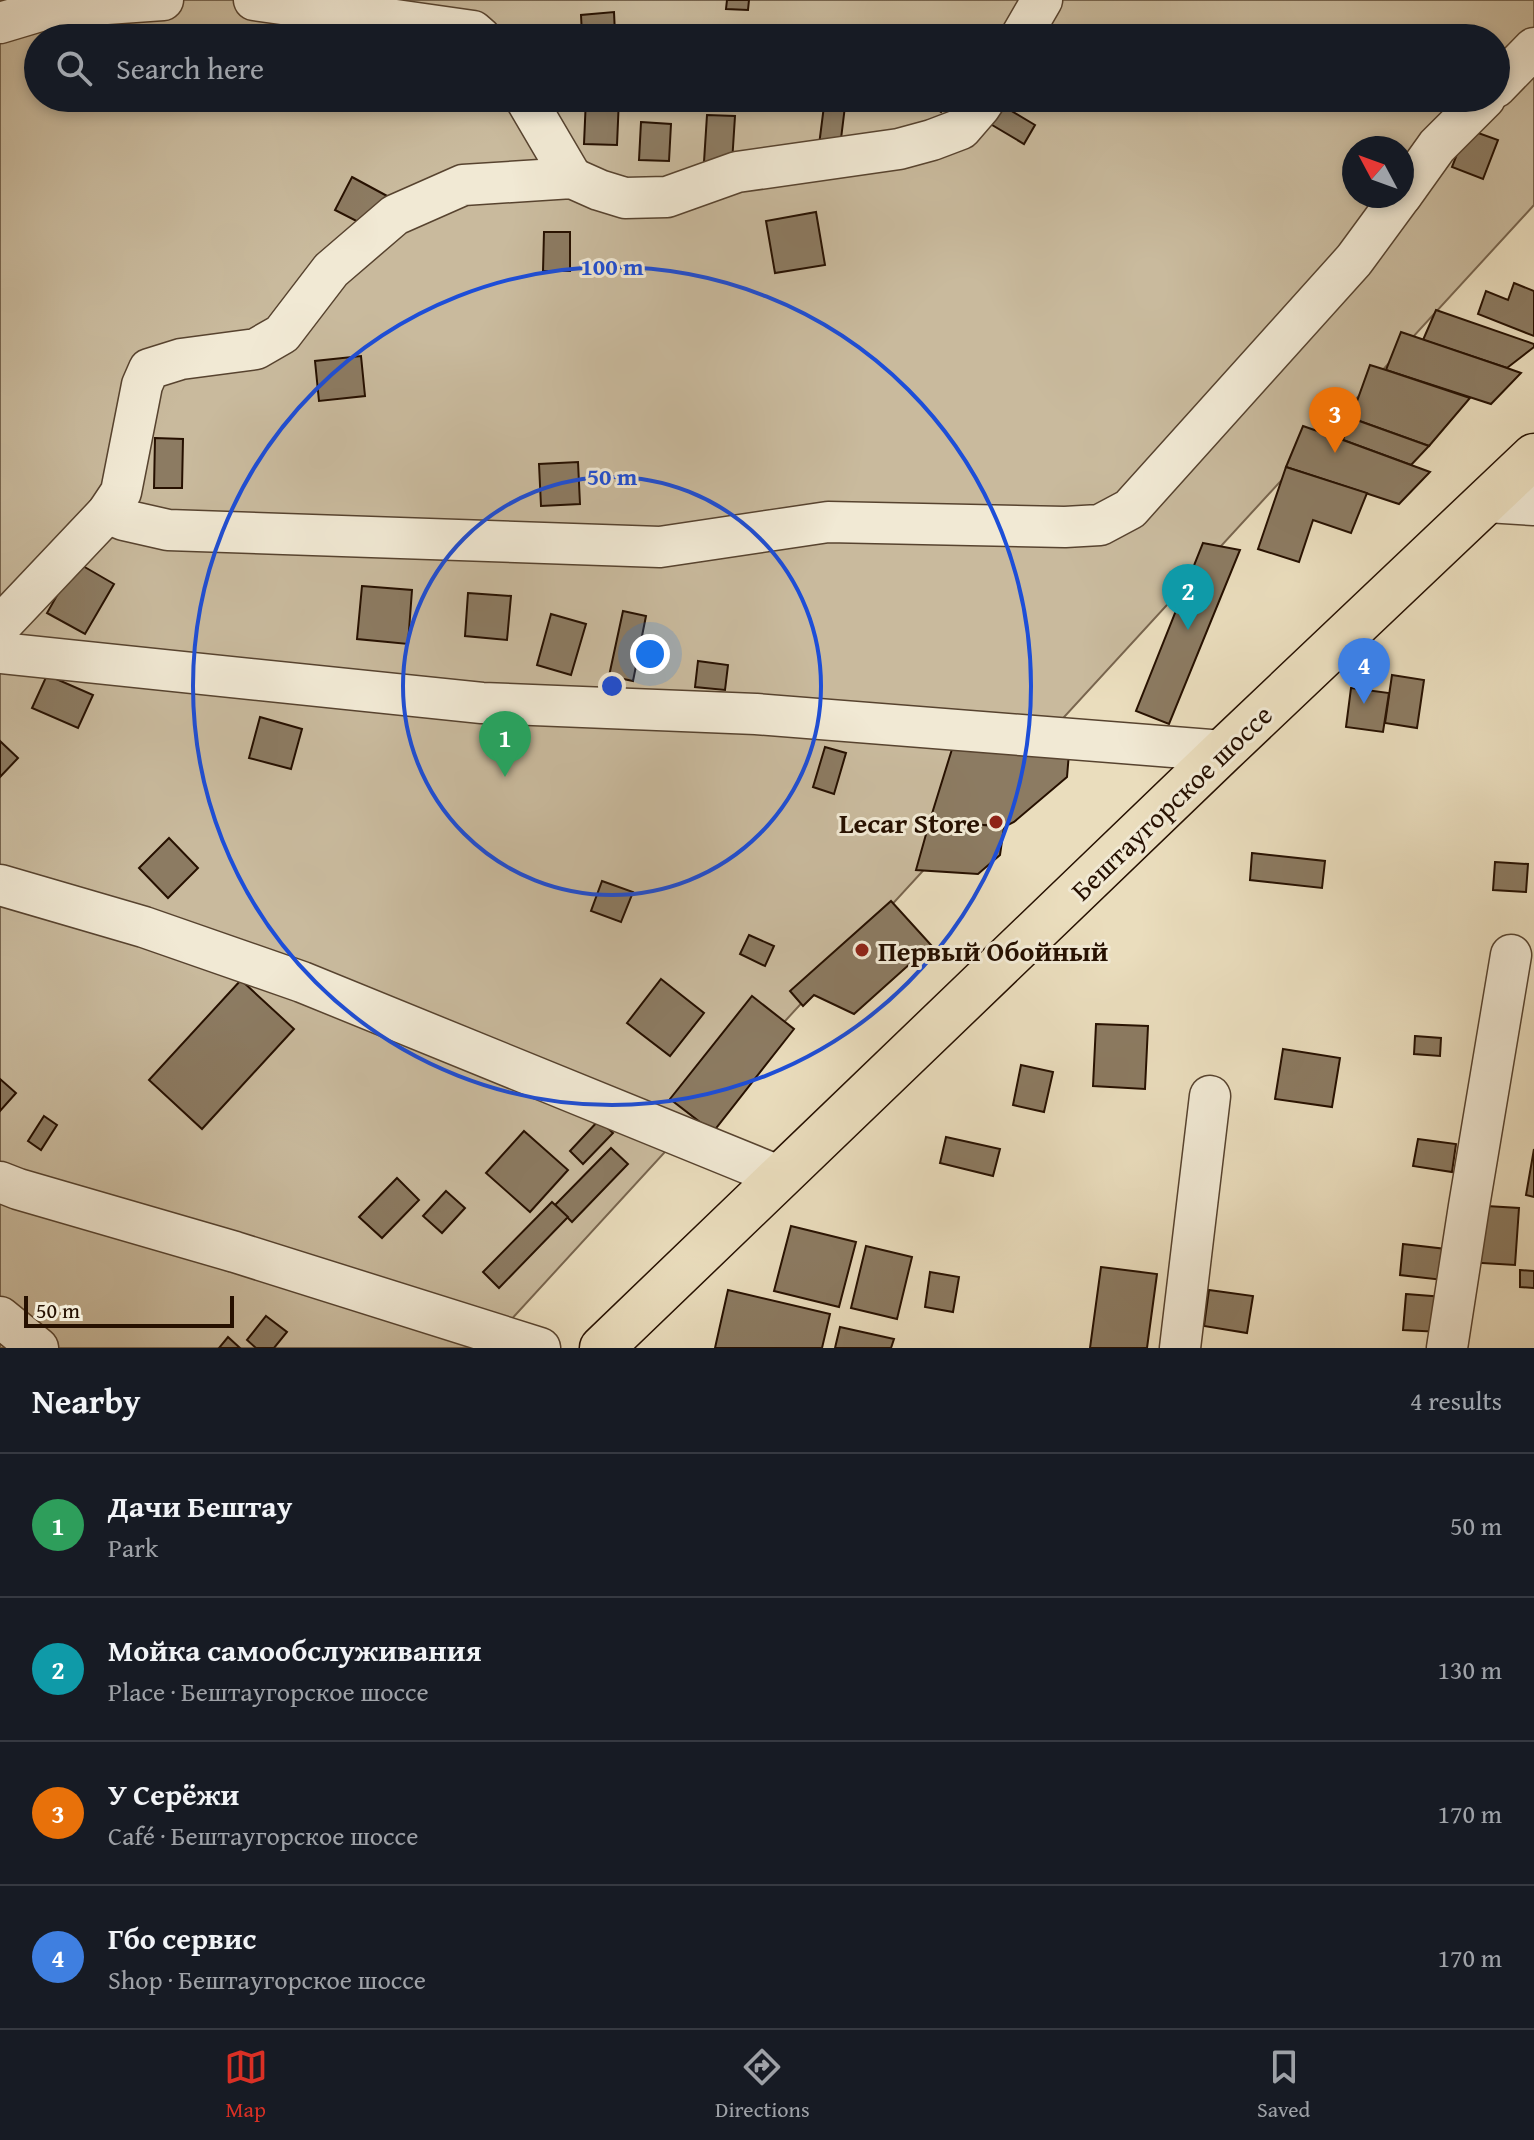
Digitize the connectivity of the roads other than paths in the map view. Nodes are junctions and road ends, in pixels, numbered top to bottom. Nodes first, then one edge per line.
1 (163, 0) edge
2 (254, 0) edge
3 (1042, 0) edge
4 (0, 23) edge
5 (424, 24) edge
6 (1028, 24) edge
7 (1534, 48) edge
8 (1510, 73) edge
9 (533, 112) edge
10 (976, 112) edge
11 (1471, 112) edge
12 (572, 178) junction
13 (1414, 178) edge
14 (1392, 208) edge
15 (1534, 456) edge
16 (1487, 502) junction
17 (1534, 505) edge
18 (107, 513) junction
19 (0, 626) edge
20 (0, 653) edge
21 (1223, 751) junction
22 (0, 885) edge
23 (1511, 955) dead end
24 (1210, 1096) dead end
25 (781, 1177) junction
26 (0, 1182) edge
27 (0, 1317) edge
28 (38, 1348) edge
29 (540, 1348) edge
30 (602, 1348) edge
31 (1180, 1348) edge
32 (1447, 1348) edge

1 - 4 lane
2 - 5 lane
3 - 6 lane
7 - 8 lane
9 - 12 lane
10 - 12 lane
11 - 13 lane
12 - 18 lane
14 - 18 lane
15 - 16 main road, Бештаугорское шоссе
16 - 17 lane
16 - 21 main road, Бештаугорское шоссе
18 - 19 lane
20 - 21 lane
21 - 25 main road, Бештаугорское шоссе
22 - 25 lane
23 - 32 lane
24 - 31 lane
25 - 30 main road, Бештаугорское шоссе
26 - 29 lane
27 - 28 lane

